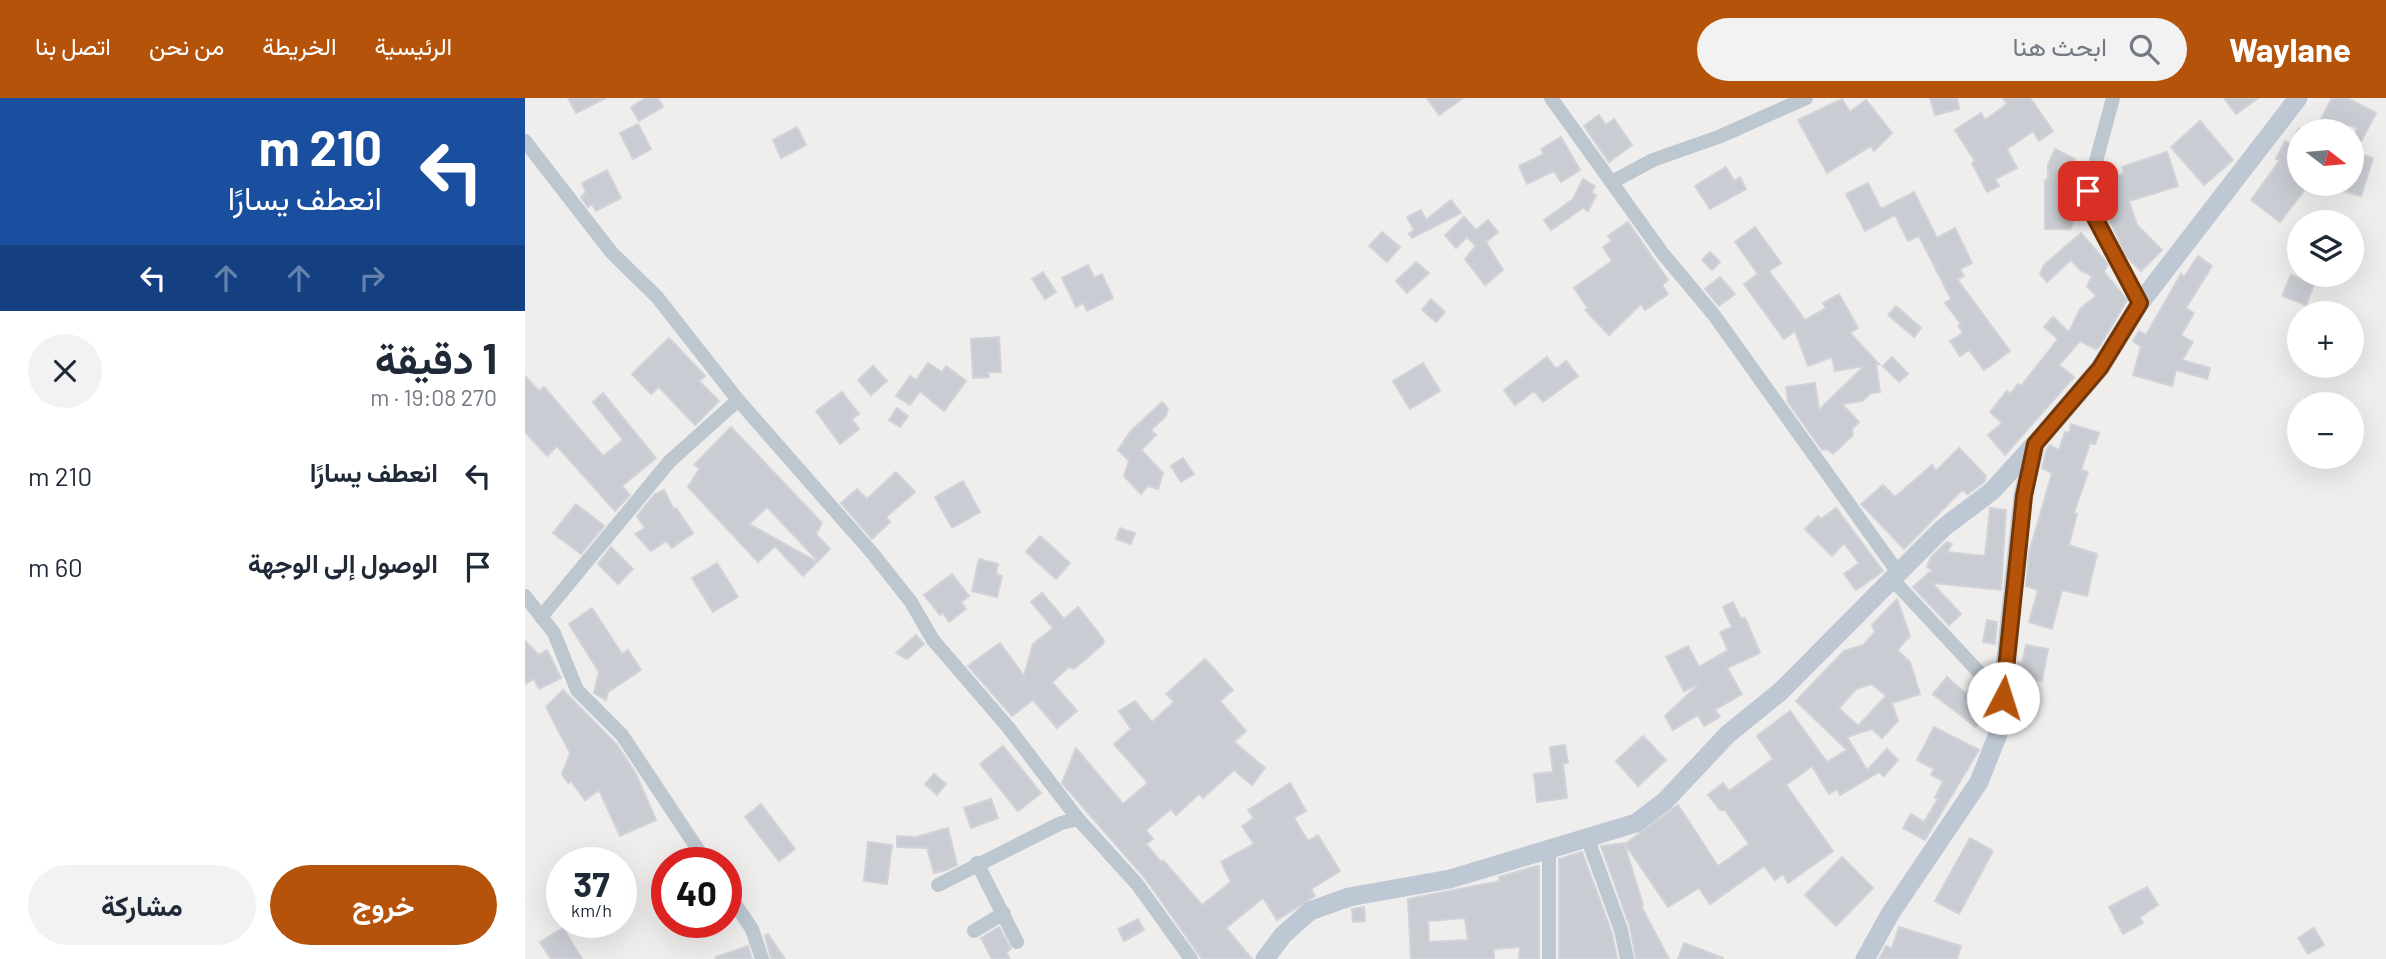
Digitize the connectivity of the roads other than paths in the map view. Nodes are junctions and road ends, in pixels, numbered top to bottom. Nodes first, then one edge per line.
1 (1551, 98) edge
2 (1806, 98) edge
3 (2113, 98) edge
4 (2298, 98) edge
5 (525, 141) edge
6 (1612, 182) junction
7 (2140, 303) junction
8 (738, 400) junction
9 (2035, 444) junction
10 (1896, 577) junction
11 (525, 596) edge
12 (541, 617) junction
13 (2003, 698) junction
14 (1078, 819) junction
15 (1587, 837) junction
16 (696, 847) edge
17 (1549, 849) junction
18 (977, 863) junction
19 (938, 884) dead end
20 (1004, 913) junction
21 (742, 914) edge
22 (974, 931) dead end
23 (1017, 942) dead end
24 (762, 959) edge
25 (1191, 959) edge
26 (1265, 959) edge
27 (1549, 959) edge
28 (1627, 959) edge
29 (1865, 959) edge

1 - 6 street
2 - 6 street
3 - 7 street
4 - 7 main road
5 - 8 street
6 - 10 street
7 - 9 main road
8 - 12 street
8 - 14 street
9 - 10 main road
9 - 13 main road
10 - 13 street
10 - 15 main road
11 - 12 street
12 - 16 street
13 - 29 main road
14 - 18 street
14 - 25 street
15 - 17 main road
15 - 28 street
17 - 26 main road
17 - 27 street
18 - 19 street
18 - 20 street
20 - 22 street
20 - 23 street
21 - 24 street

